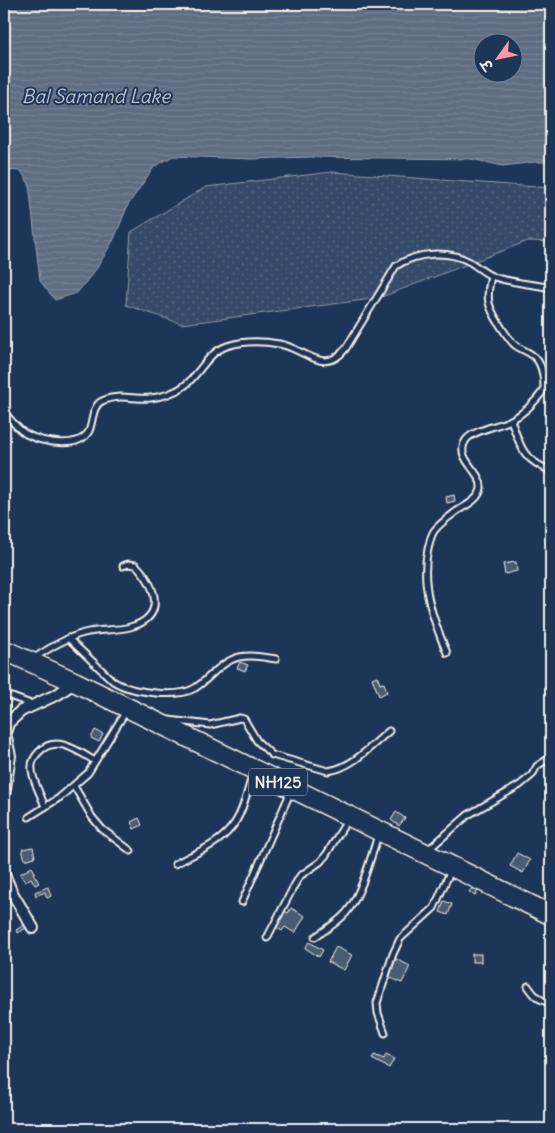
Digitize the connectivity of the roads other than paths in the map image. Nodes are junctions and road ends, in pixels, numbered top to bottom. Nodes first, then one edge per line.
1 (491, 276) junction
2 (551, 288) edge
3 (4, 413) edge
4 (511, 420) junction
5 (551, 471) edge
6 (123, 566) dead end
7 (68, 638) junction
8 (4, 650) edge
9 (447, 653) dead end
10 (276, 659) dead end
11 (28, 662) junction
12 (75, 682) junction
13 (4, 694) edge
14 (32, 705) junction
15 (128, 709) junction
16 (154, 722) junction
17 (389, 731) dead end
18 (551, 756) edge
19 (95, 761) junction
20 (254, 770) junction
21 (74, 786) junction
22 (292, 789) junction
23 (4, 795) edge
24 (45, 807) junction
25 (29, 816) dead end
26 (349, 817) junction
27 (379, 832) junction
28 (131, 850) dead end
29 (424, 853) junction
30 (175, 864) dead end
31 (453, 868) junction
32 (4, 874) edge
33 (242, 902) dead end
34 (551, 915) edge
35 (33, 928) dead end
36 (315, 937) dead end
37 (268, 938) dead end
38 (528, 986) dead end
39 (551, 1003) edge
40 (385, 1033) dead end

1 - 2 lane
1 - 3 lane
1 - 4 lane
4 - 5 lane
4 - 9 lane
6 - 7 lane
7 - 10 lane
7 - 11 lane
8 - 11 highway, NH125
11 - 12 highway, NH125
12 - 14 street
12 - 15 highway, NH125
13 - 14 lane
14 - 23 street
15 - 16 highway, NH125
15 - 19 lane
16 - 17 lane
16 - 20 highway, NH125
18 - 29 lane
19 - 21 lane
19 - 24 lane
20 - 22 highway, NH125
20 - 30 lane
21 - 24 lane
21 - 28 lane
22 - 26 highway, NH125
22 - 33 lane
24 - 25 lane
26 - 27 highway, NH125
26 - 37 lane
27 - 29 highway, NH125
27 - 36 lane
29 - 31 highway, NH125
31 - 34 highway, NH125
31 - 40 lane
32 - 35 street
38 - 39 lane

